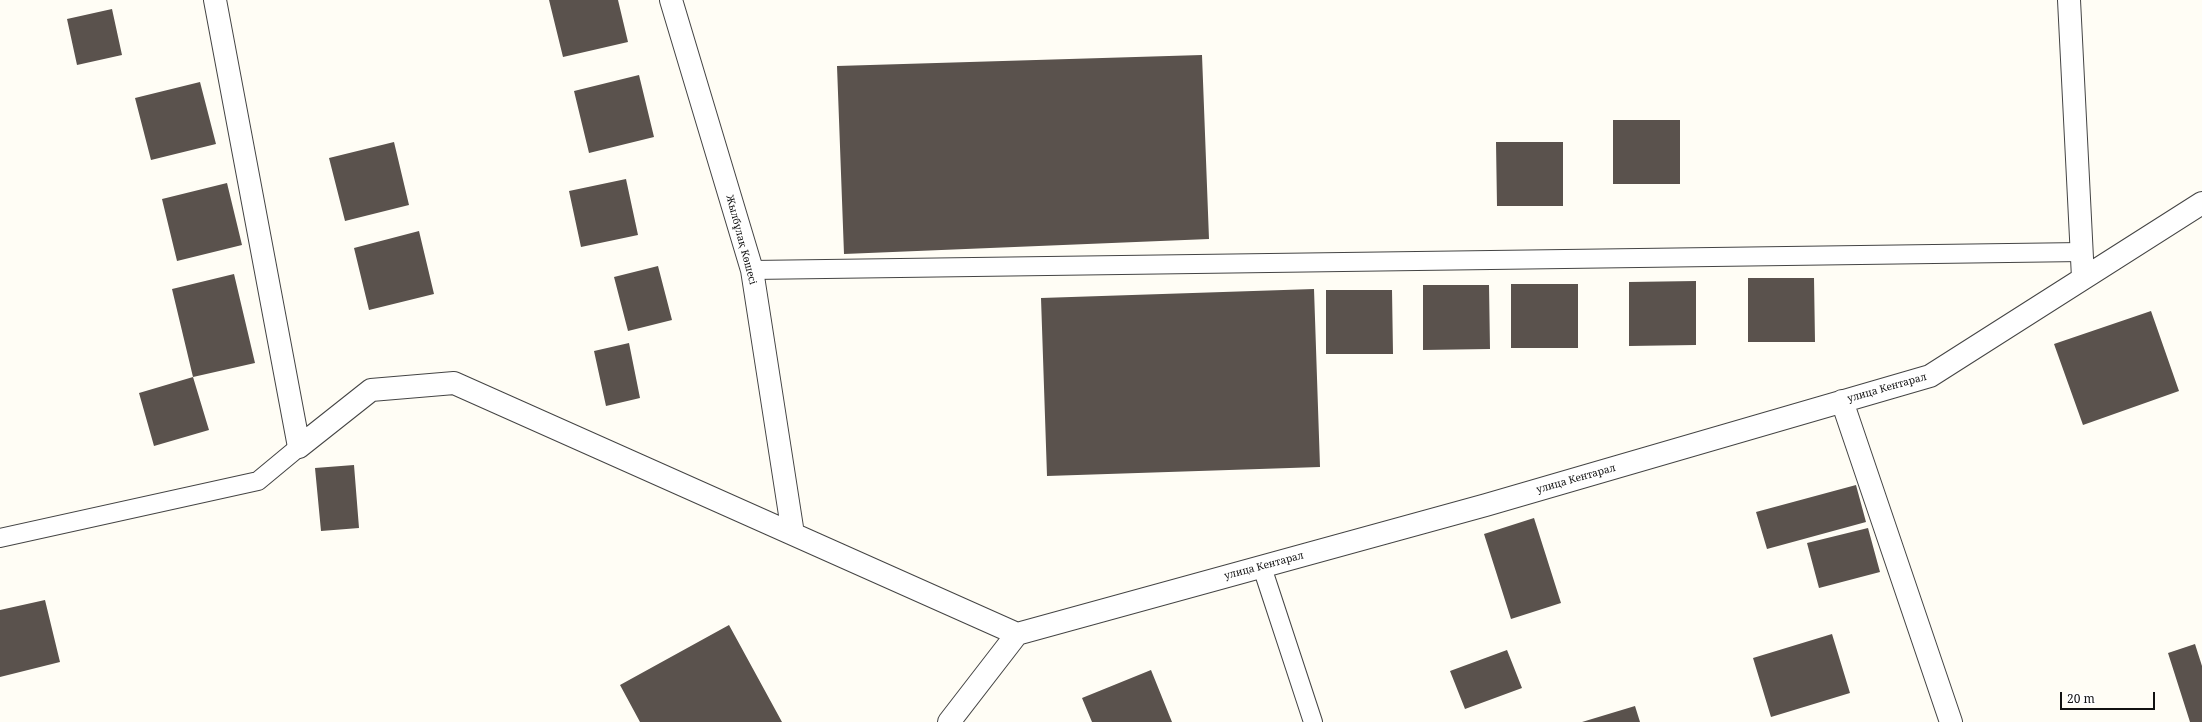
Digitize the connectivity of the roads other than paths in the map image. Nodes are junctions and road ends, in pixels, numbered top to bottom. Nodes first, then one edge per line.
1 (215, 0) edge
2 (671, 0) edge
3 (2069, 0) edge
4 (2202, 203) edge
5 (2082, 252) junction
6 (752, 270) junction
7 (2083, 278) junction
8 (1842, 401) junction
9 (299, 447) junction
10 (793, 534) junction
11 (0, 538) edge
12 (1262, 566) junction
13 (1017, 634) junction
14 (949, 722) edge
15 (1313, 722) edge
16 (1951, 722) edge

1 - 9 street
2 - 6 street, Жылбұлақ Көшесі
3 - 5 street
4 - 7 street, улица Кентарал
5 - 6 lane
5 - 7 street
6 - 10 street, Жылбұлақ Көшесі
7 - 8 street, улица Кентарал
8 - 12 street, улица Кентарал
8 - 16 street
9 - 10 street
9 - 11 lane
10 - 13 street
12 - 13 street, улица Кентарал
12 - 15 lane
13 - 14 street

